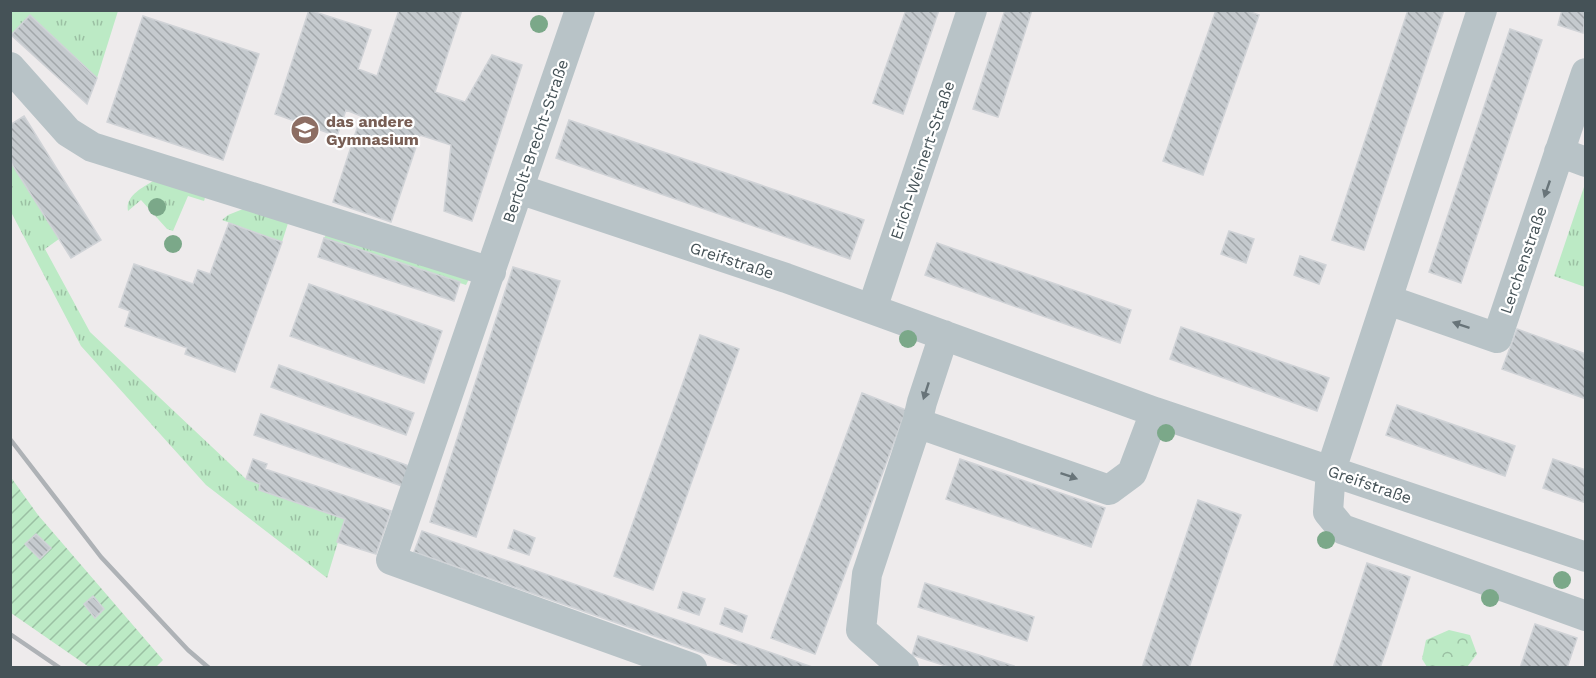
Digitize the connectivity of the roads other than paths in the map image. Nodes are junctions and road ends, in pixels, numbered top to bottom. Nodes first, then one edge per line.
1 (580, 10) edge
2 (972, 10) edge
3 (1482, 10) edge
4 (10, 67) edge
5 (1586, 73) edge
6 (1572, 157) edge
7 (519, 189) junction
8 (491, 272) junction
9 (1388, 300) junction
10 (872, 309) junction
11 (944, 335) junction
12 (1155, 411) junction
13 (917, 423) junction
14 (1331, 470) junction
15 (1586, 556) edge
16 (1586, 616) edge
17 (692, 668) edge
18 (904, 668) edge

1 - 7 street, Bertolt-Brecht-Straße
2 - 10 street, Erich-Weinert-Straße
3 - 9 street
4 - 8 street
5 - 6 street, Lerchenstraße
6 -> 9 street, Lerchenstraße
7 - 8 street, Bertolt-Brecht-Straße
7 - 10 street, Greifstraße
8 - 17 street, Bertolt-Brecht-Straße
9 - 14 street
10 - 11 street, Greifstraße
11 - 12 street, Greifstraße
11 -> 13 street
13 -> 12 street
12 - 14 street, Greifstraße
13 - 18 street
14 - 15 street, Greifstraße
14 - 16 street

